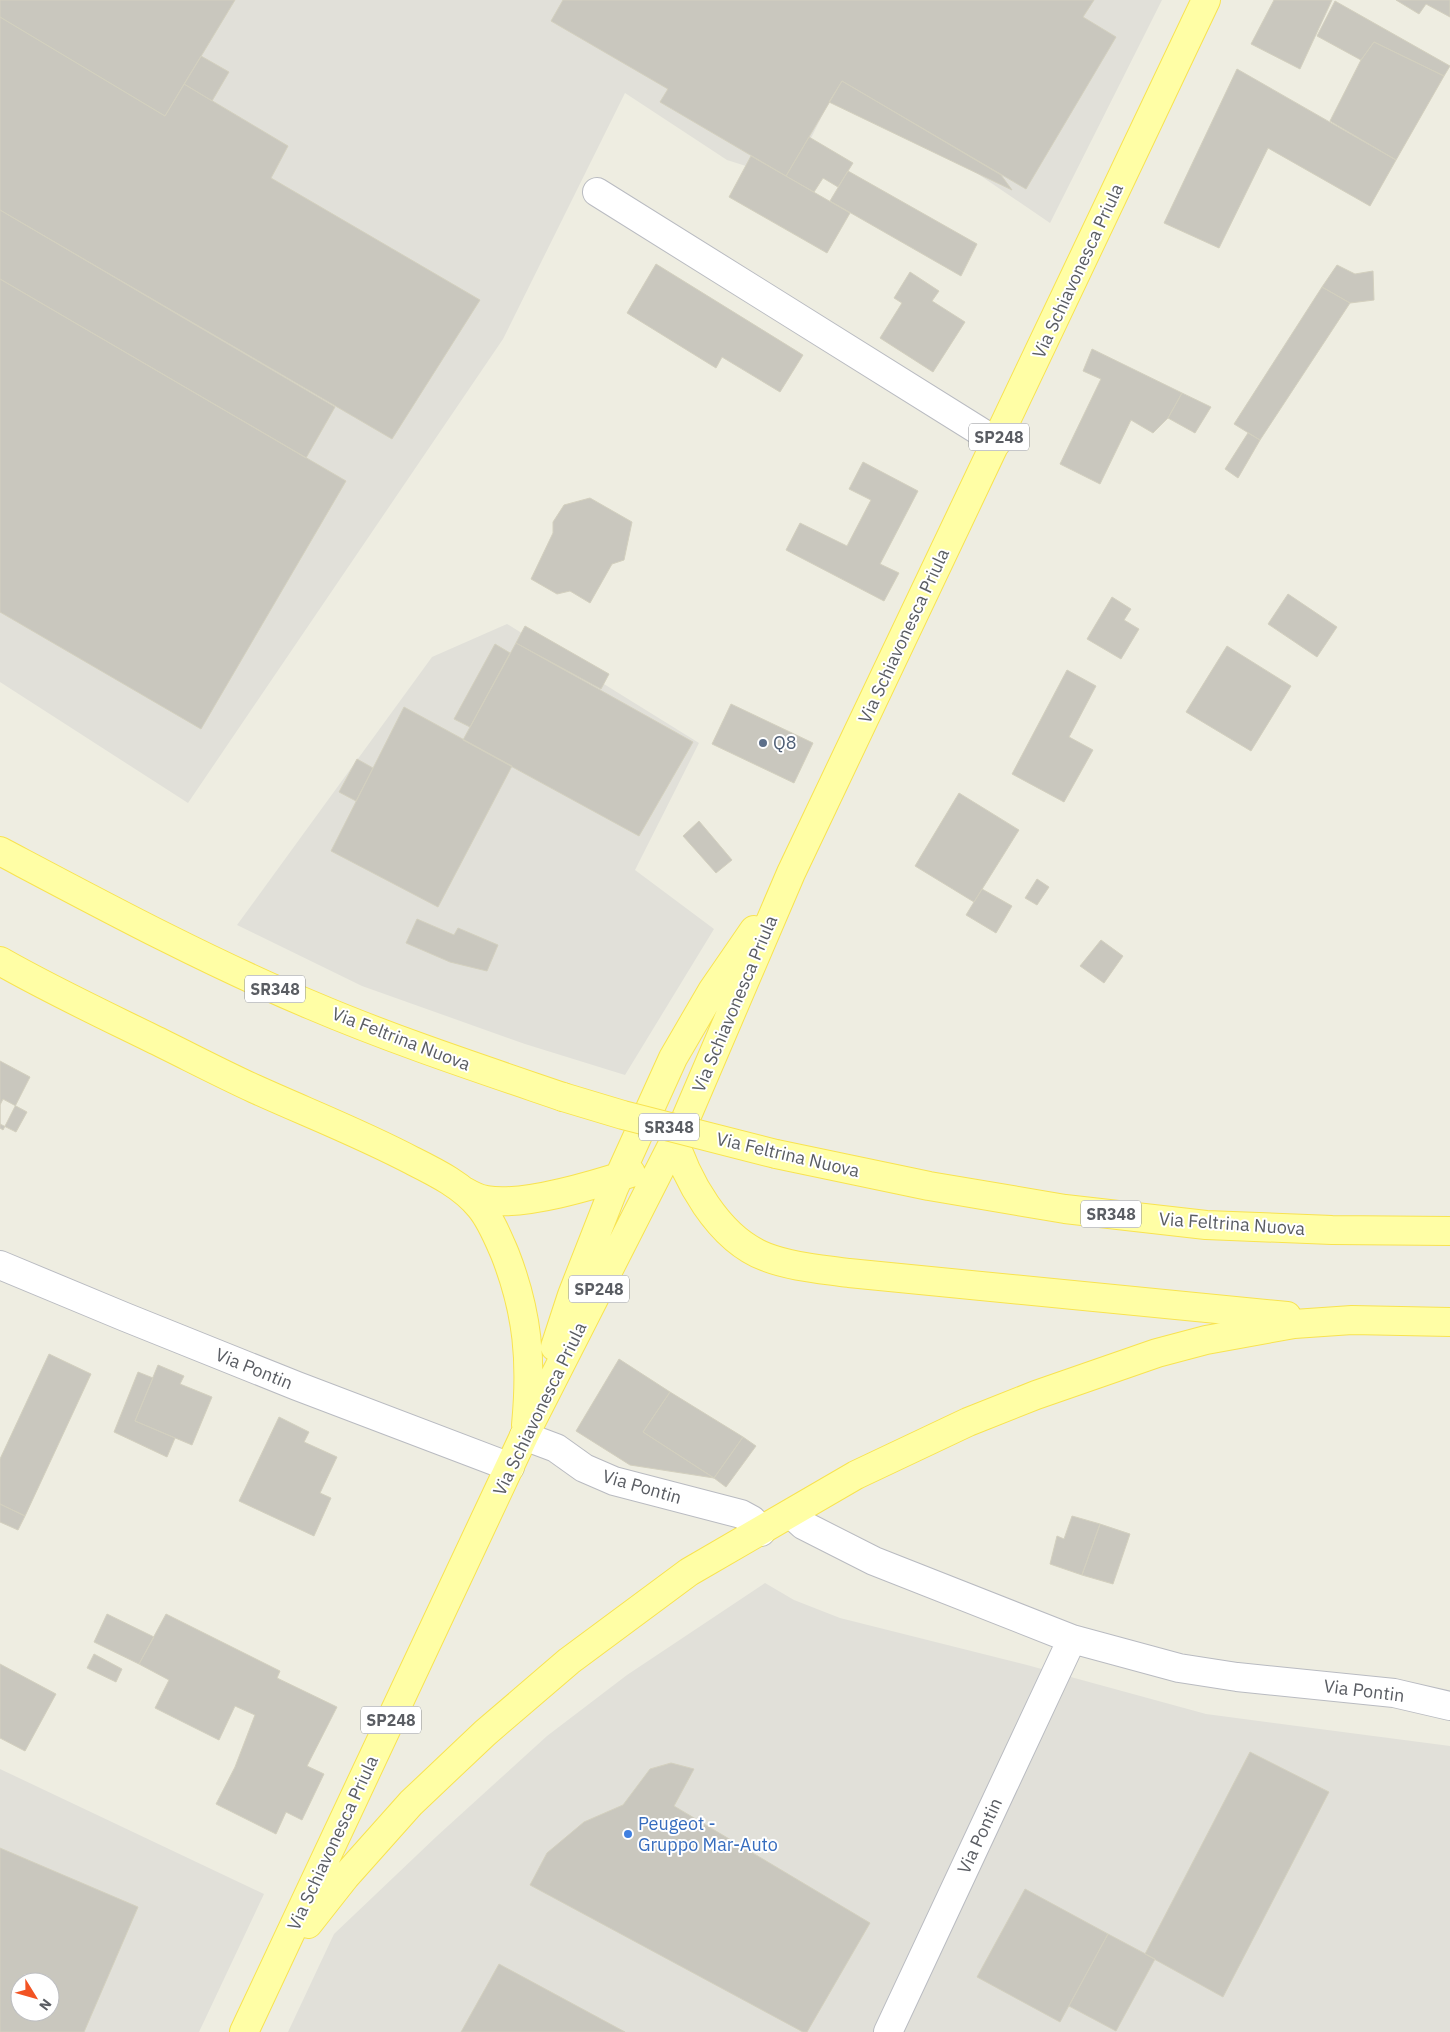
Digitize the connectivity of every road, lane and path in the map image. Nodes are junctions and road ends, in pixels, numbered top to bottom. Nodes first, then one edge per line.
1 (1206, 0) edge
2 (597, 192) dead end
3 (997, 442) junction
4 (0, 851) edge
5 (791, 873) junction
6 (771, 905) junction
7 (0, 961) edge
8 (675, 1142) junction
9 (619, 1177) junction
10 (463, 1191) junction
11 (1450, 1231) edge
12 (0, 1265) edge
13 (1321, 1321) junction
14 (1450, 1322) edge
15 (524, 1436) junction
16 (510, 1467) junction
17 (791, 1514) junction
18 (761, 1532) junction
19 (1072, 1639) junction
20 (1450, 1706) edge
21 (272, 1974) junction
22 (244, 2032) edge
23 (888, 2032) edge

1 - 3 main road, Via Schiavonesca Priula / SP248
2 - 3 street
3 - 5 main road, Via Schiavonesca Priula / SP248
4 - 11 main road, Via Feltrina Nuova / SR348, bridge
5 - 6 main road
5 - 8 main road, Via Schiavonesca Priula / SP248
6 - 8 main road
6 - 9 main road
7 - 10 main road
8 - 9 main road
8 - 13 main road
8 - 15 main road, Via Schiavonesca Priula / SP248
9 - 10 main road
9 - 15 main road
10 - 15 main road
12 - 16 street, Via Pontin
13 - 14 main road
13 - 17 main road
15 - 16 main road, Via Schiavonesca Priula / SP248
15 - 18 street, Via Pontin
16 - 21 main road, Via Schiavonesca Priula / SP248
17 - 18 main road
17 - 19 street, Via Pontin
18 - 21 main road
19 - 20 street, Via Pontin
19 - 23 street, Via Pontin
21 - 22 main road, Via Schiavonesca Priula / SP248

